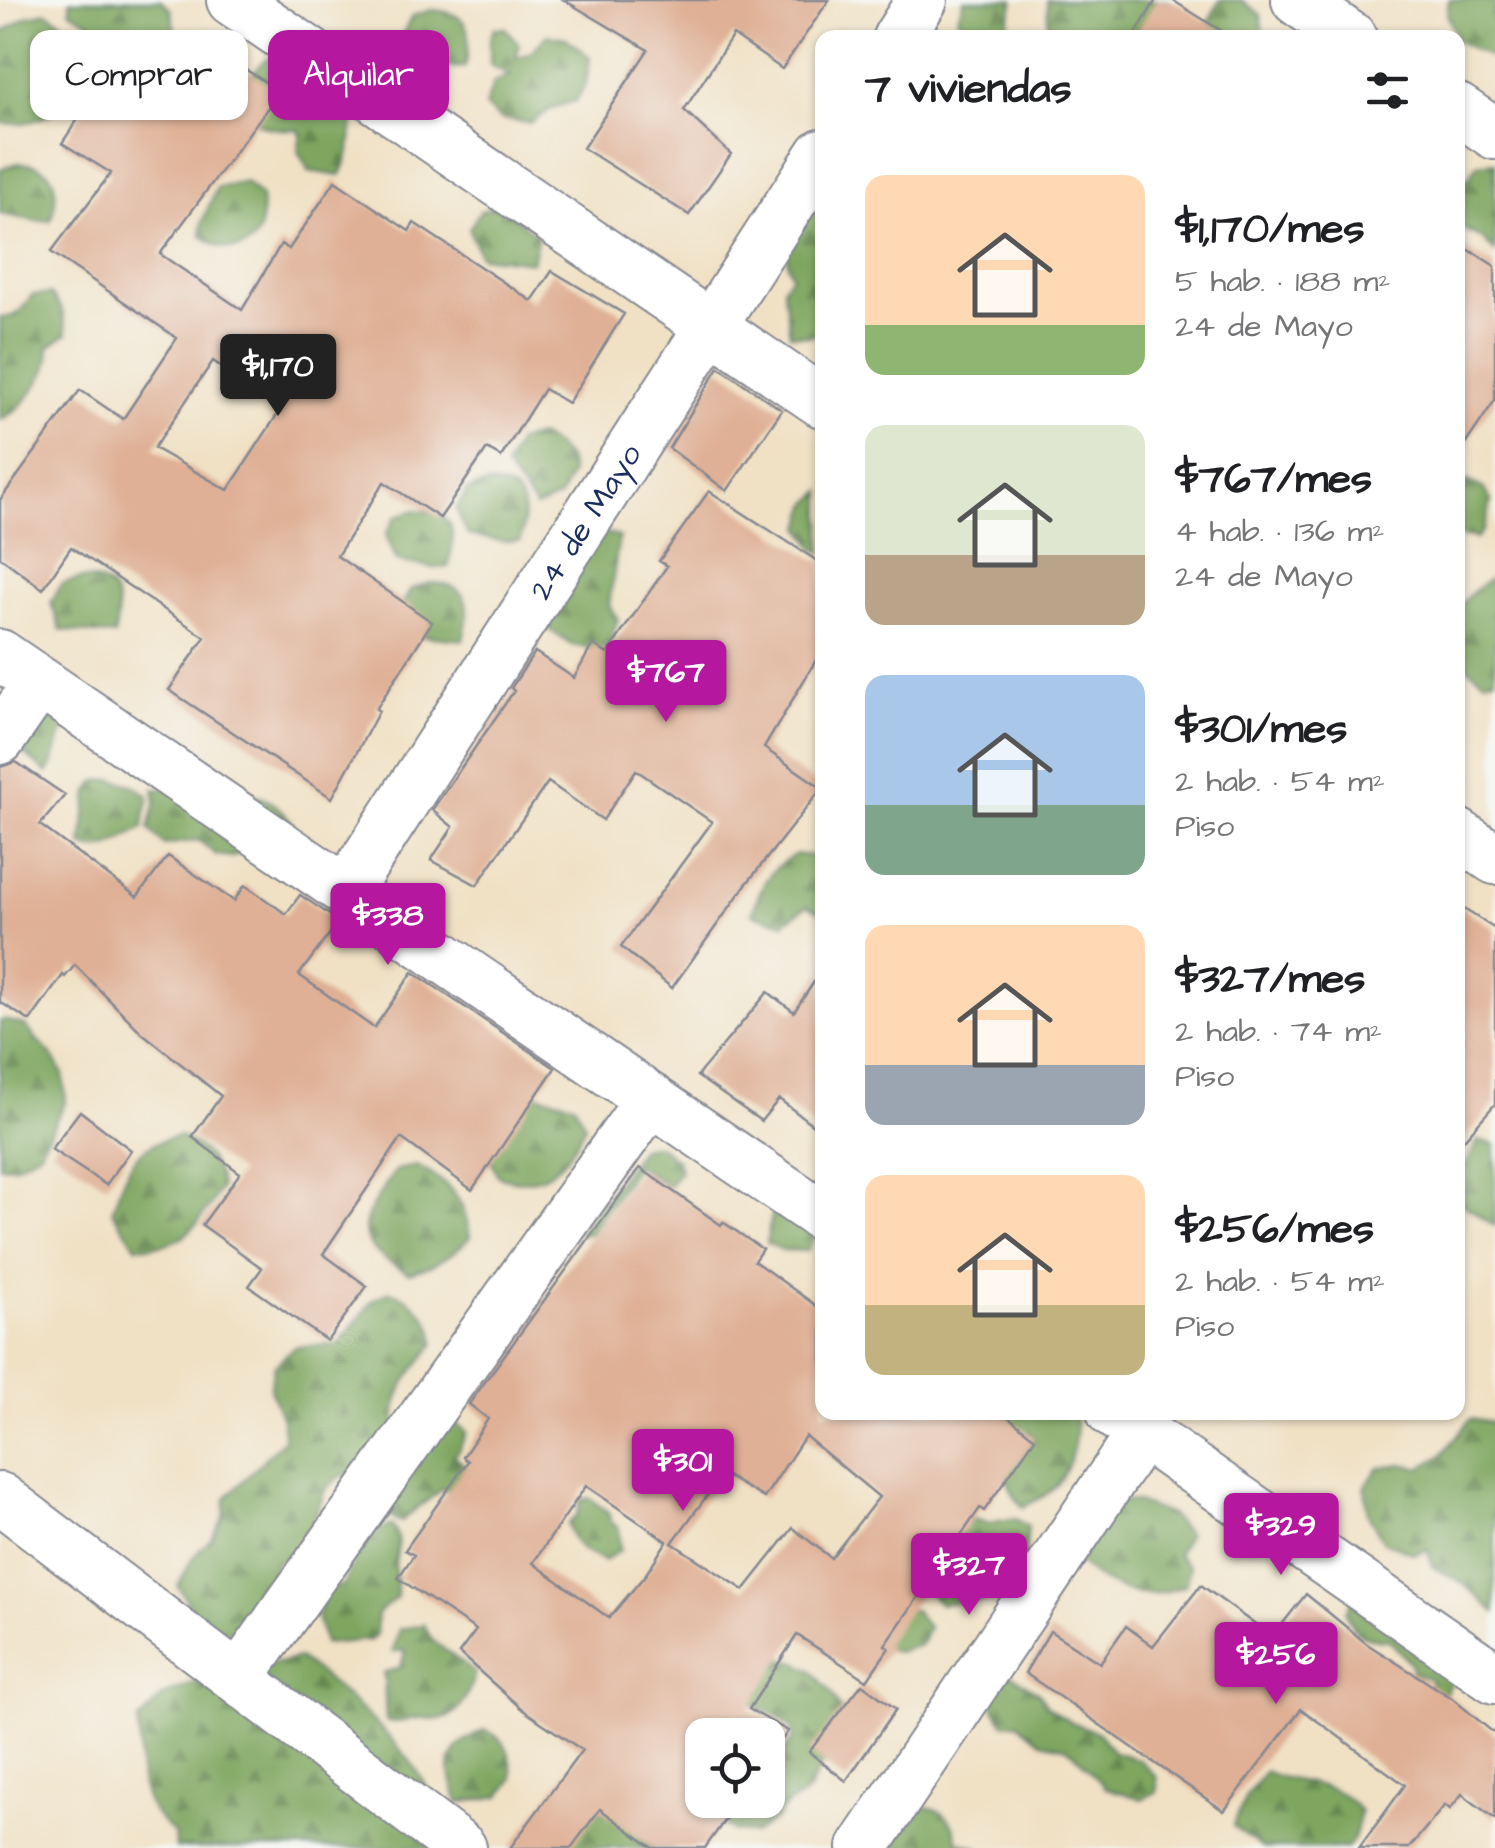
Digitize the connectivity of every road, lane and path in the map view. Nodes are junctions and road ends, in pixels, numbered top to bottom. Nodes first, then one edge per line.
1 (232, 0) edge
2 (922, 0) edge
3 (1297, 0) edge
4 (903, 30) edge
5 (1340, 30) edge
6 (1465, 114) edge
7 (1495, 134) edge
8 (815, 165) edge
9 (711, 326) junction
10 (815, 397) edge
11 (20, 669) edge
12 (0, 739) edge
13 (1465, 839) edge
14 (1495, 860) edge
15 (346, 891) junction
16 (651, 1098) junction
17 (815, 1211) edge
18 (1127, 1423) edge
19 (0, 1498) edge
20 (240, 1678) junction
21 (1495, 1678) edge
22 (461, 1848) edge
23 (863, 1848) edge

1 - 9 street
2 - 4 street
3 - 5 street
6 - 7 street
8 - 9 street, 24 de Mayo
9 - 10 street
9 - 15 street, 24 de Mayo
11 - 12 street
11 - 15 street
13 - 14 street
15 - 16 street
16 - 17 street
16 - 20 street
18 - 21 street
18 - 23 street
19 - 20 street
20 - 22 street

